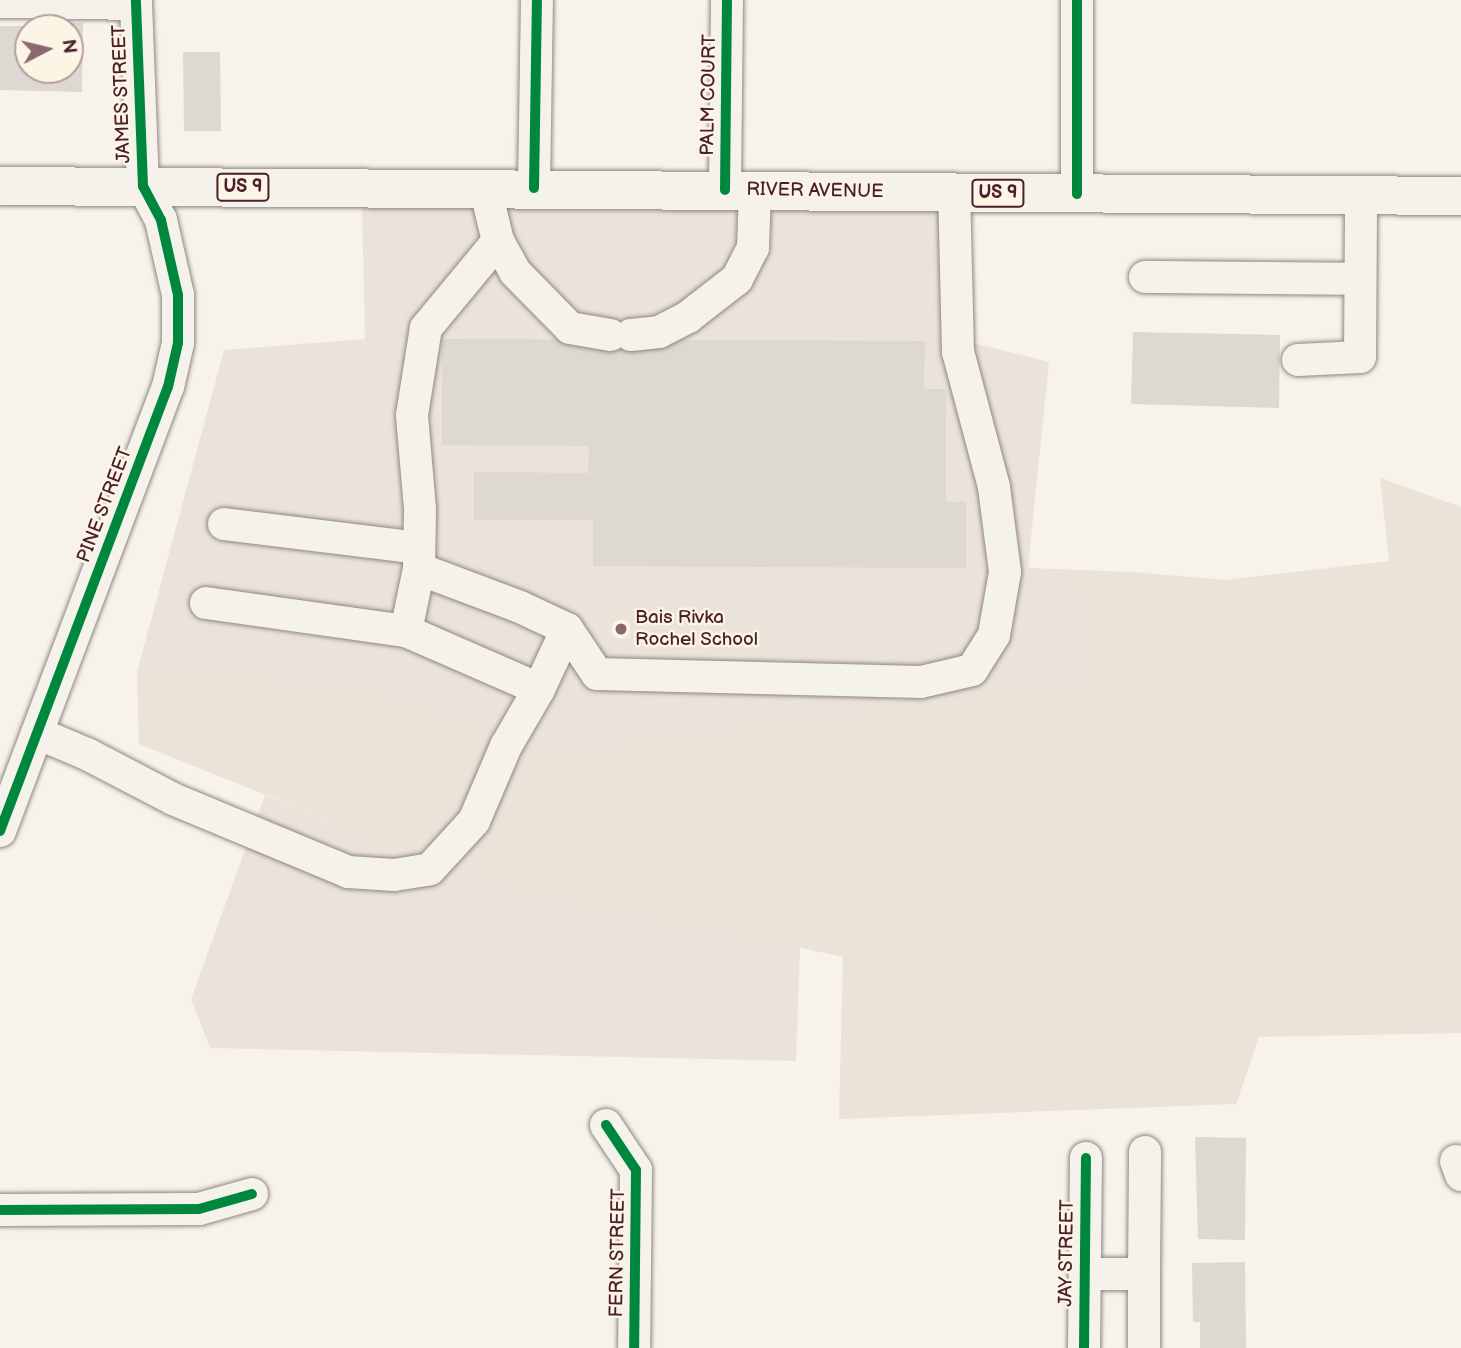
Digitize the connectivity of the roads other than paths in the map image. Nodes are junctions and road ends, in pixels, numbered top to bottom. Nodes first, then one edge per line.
1 (537, 0) edge
2 (727, 0) edge
3 (1077, 0) edge
4 (0, 2) edge
5 (136, 2) edge
6 (0, 186) edge
7 (143, 186) junction
8 (485, 187) junction
9 (534, 188) junction
10 (740, 190) junction
11 (954, 192) junction
12 (1077, 194) junction
13 (1361, 195) junction
14 (1461, 196) edge
15 (498, 241) junction
16 (1145, 277) dead end
17 (1360, 279) junction
18 (1298, 360) dead end
19 (224, 524) dead end
20 (419, 558) junction
21 (206, 603) dead end
22 (567, 629) junction
23 (406, 631) junction
24 (538, 689) junction
25 (37, 733) junction
26 (0, 831) edge
27 (606, 1125) dead end
28 (1145, 1152) dead end
29 (1086, 1158) dead end
30 (252, 1194) dead end
31 (0, 1210) edge
32 (1085, 1274) junction
33 (1144, 1274) junction
34 (634, 1348) edge
35 (1084, 1348) edge
36 (1144, 1348) edge

1 - 9 street
2 - 10 street, PALM COURT
3 - 12 street
4 - 5 street
5 - 7 street, JAMES STREET
6 - 7 highway, RIVER AVENUE / US 9
7 - 8 highway, RIVER AVENUE / US 9
7 - 25 street, PINE STREET
8 - 9 highway, RIVER AVENUE / US 9
8 - 15 street
9 - 10 highway, RIVER AVENUE / US 9
10 - 11 highway, RIVER AVENUE / US 9
10 - 15 street, PALM COURT
11 - 12 highway, RIVER AVENUE / US 9
11 - 22 street
12 - 13 highway, RIVER AVENUE / US 9
13 - 14 highway, RIVER AVENUE / US 9
13 - 17 street
15 - 20 street
16 - 17 street
17 - 18 street
19 - 20 street
20 - 22 street
20 - 23 street
21 - 23 street
22 - 24 street
23 - 24 street
24 - 25 street
25 - 26 street, PINE STREET
27 - 34 street, FERN STREET
28 - 33 street
29 - 32 street, JAY STREET
30 - 31 street
32 - 33 street
32 - 35 street, JAY STREET
33 - 36 street

